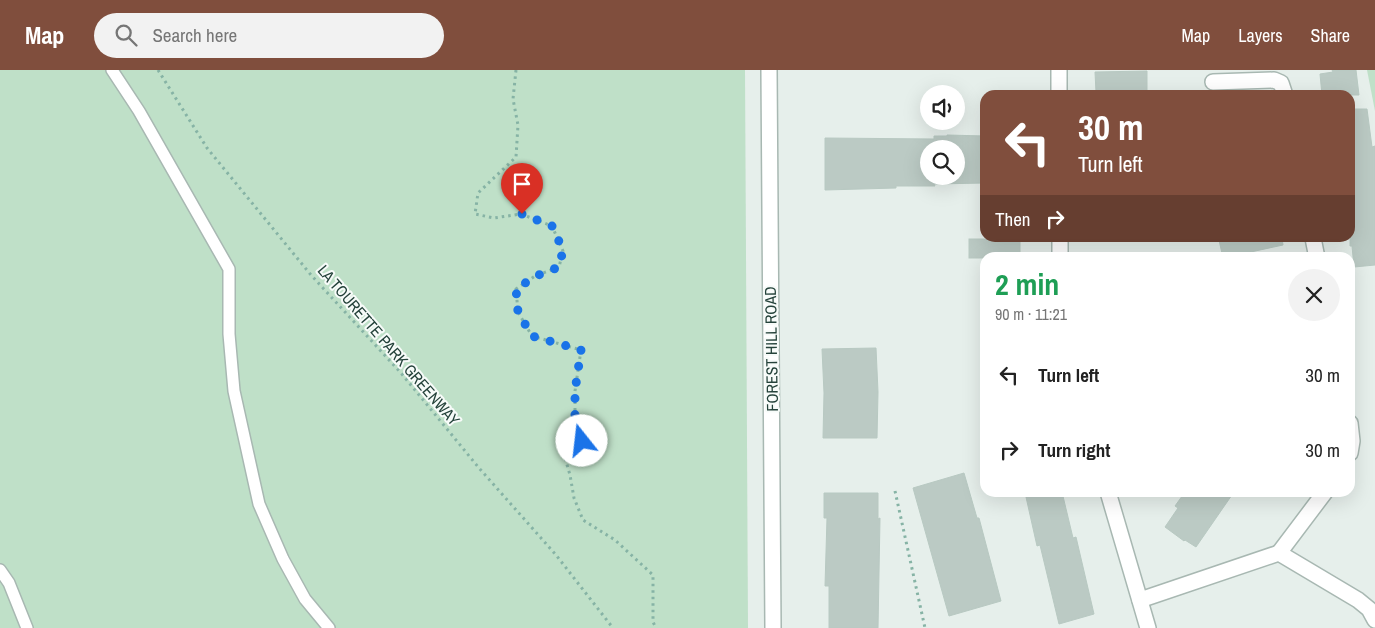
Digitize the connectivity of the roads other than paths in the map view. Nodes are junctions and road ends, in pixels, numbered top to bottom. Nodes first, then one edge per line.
1 (112, 70) edge
2 (769, 70) edge
3 (1059, 70) edge
4 (1213, 82) dead end
5 (1059, 90) edge
6 (1283, 90) edge
7 (1109, 497) edge
8 (1321, 497) edge
9 (1279, 553) junction
10 (0, 570) edge
11 (1140, 600) junction
12 (1375, 620) edge
13 (27, 628) edge
14 (329, 628) edge
15 (773, 628) edge
16 (1148, 628) edge

1 - 14 lane
2 - 15 street, FOREST HILL ROAD
3 - 5 street
4 - 6 street
7 - 11 street
8 - 9 street
9 - 11 street
9 - 12 street
10 - 13 lane
11 - 16 street

